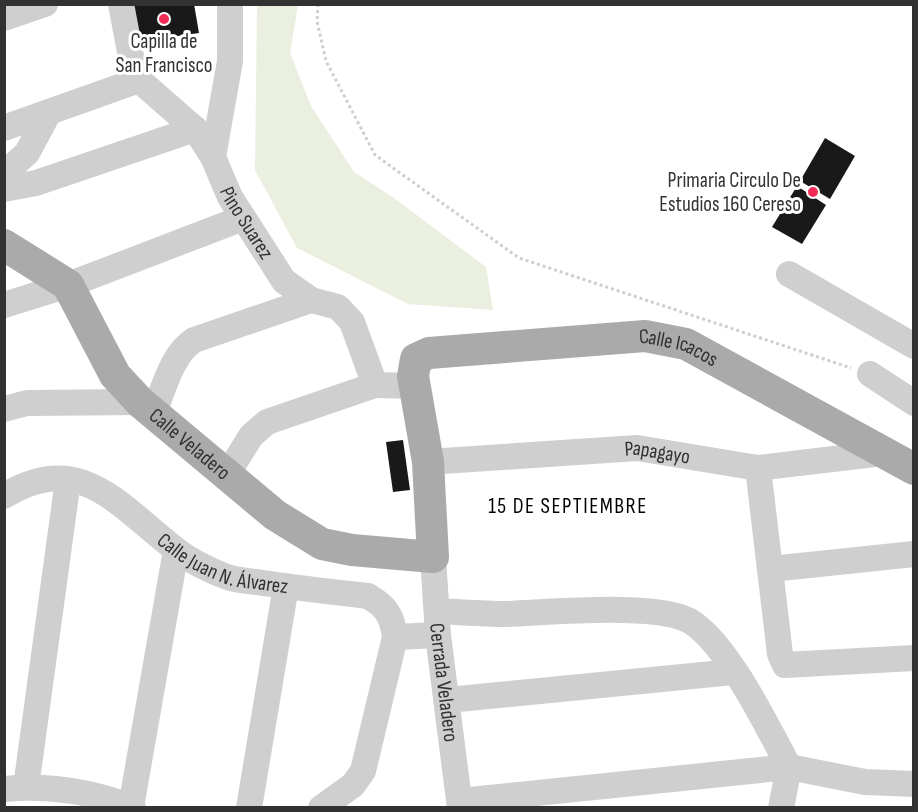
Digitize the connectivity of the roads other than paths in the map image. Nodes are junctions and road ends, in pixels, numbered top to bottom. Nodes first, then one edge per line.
1 (45, 4) edge
2 (121, 4) edge
3 (230, 4) edge
4 (4, 18) edge
5 (139, 80) junction
6 (49, 112) junction
7 (4, 128) edge
8 (195, 129) junction
9 (213, 157) junction
10 (4, 174) edge
11 (4, 189) edge
12 (243, 218) junction
13 (4, 244) edge
14 (789, 274) dead end
15 (68, 285) junction
16 (311, 300) junction
17 (4, 305) edge
18 (914, 346) edge
19 (416, 372) junction
20 (870, 374) road end
21 (375, 385) junction
22 (914, 403) edge
23 (147, 407) junction
24 (4, 409) edge
25 (883, 453) junction
26 (428, 462) junction
27 (759, 468) junction
28 (914, 469) edge
29 (228, 473) junction
30 (68, 480) junction
31 (4, 496) edge
32 (176, 550) junction
33 (914, 554) edge
34 (434, 566) junction
35 (771, 569) junction
36 (286, 586) junction
37 (437, 618) junction
38 (395, 637) junction
39 (914, 657) edge
40 (733, 672) junction
41 (448, 700) junction
42 (789, 767) junction
43 (914, 784) edge
44 (15, 788) edge
45 (460, 804) edge
46 (132, 807) edge
47 (249, 807) edge
48 (321, 807) edge
49 (781, 807) edge

1 - 4 street
2 - 5 street
3 - 9 street
5 - 6 street
5 - 8 street, Pino Suarez
6 - 7 street
6 - 10 street
8 - 9 street, Pino Suarez
8 - 11 street
9 - 12 street, Pino Suarez
12 - 15 street
12 - 16 street, Pino Suarez
13 - 15 main road, Calle Veladero
14 - 18 street
15 - 17 street
15 - 23 main road, Calle Veladero
16 - 21 street, Pino Suarez
16 - 23 street
19 - 21 street
19 - 25 main road, Calle Icacos
19 - 26 main road
20 - 22 street
21 - 29 street
23 - 24 street
23 - 29 main road, Calle Veladero
25 - 27 street, Papagayo
25 - 28 main road, Calle Icacos
26 - 27 street, Papagayo
26 - 34 main road
27 - 35 street
29 - 34 main road, Calle Veladero
30 - 31 street, Calle Juan N. Álvarez
30 - 32 street, Calle Juan N. Álvarez
30 - 44 street
32 - 36 street, Calle Juan N. Álvarez
32 - 46 street
33 - 35 street
34 - 37 street, Cerrada Veladero
35 - 39 street
36 - 38 street, Calle Juan N. Álvarez
36 - 47 street
37 - 38 street
37 - 40 street
37 - 41 street, Cerrada Veladero
38 - 48 street
40 - 41 street
40 - 42 street
41 - 45 street, Cerrada Veladero
42 - 43 street
42 - 45 street
42 - 49 street
44 - 46 street

